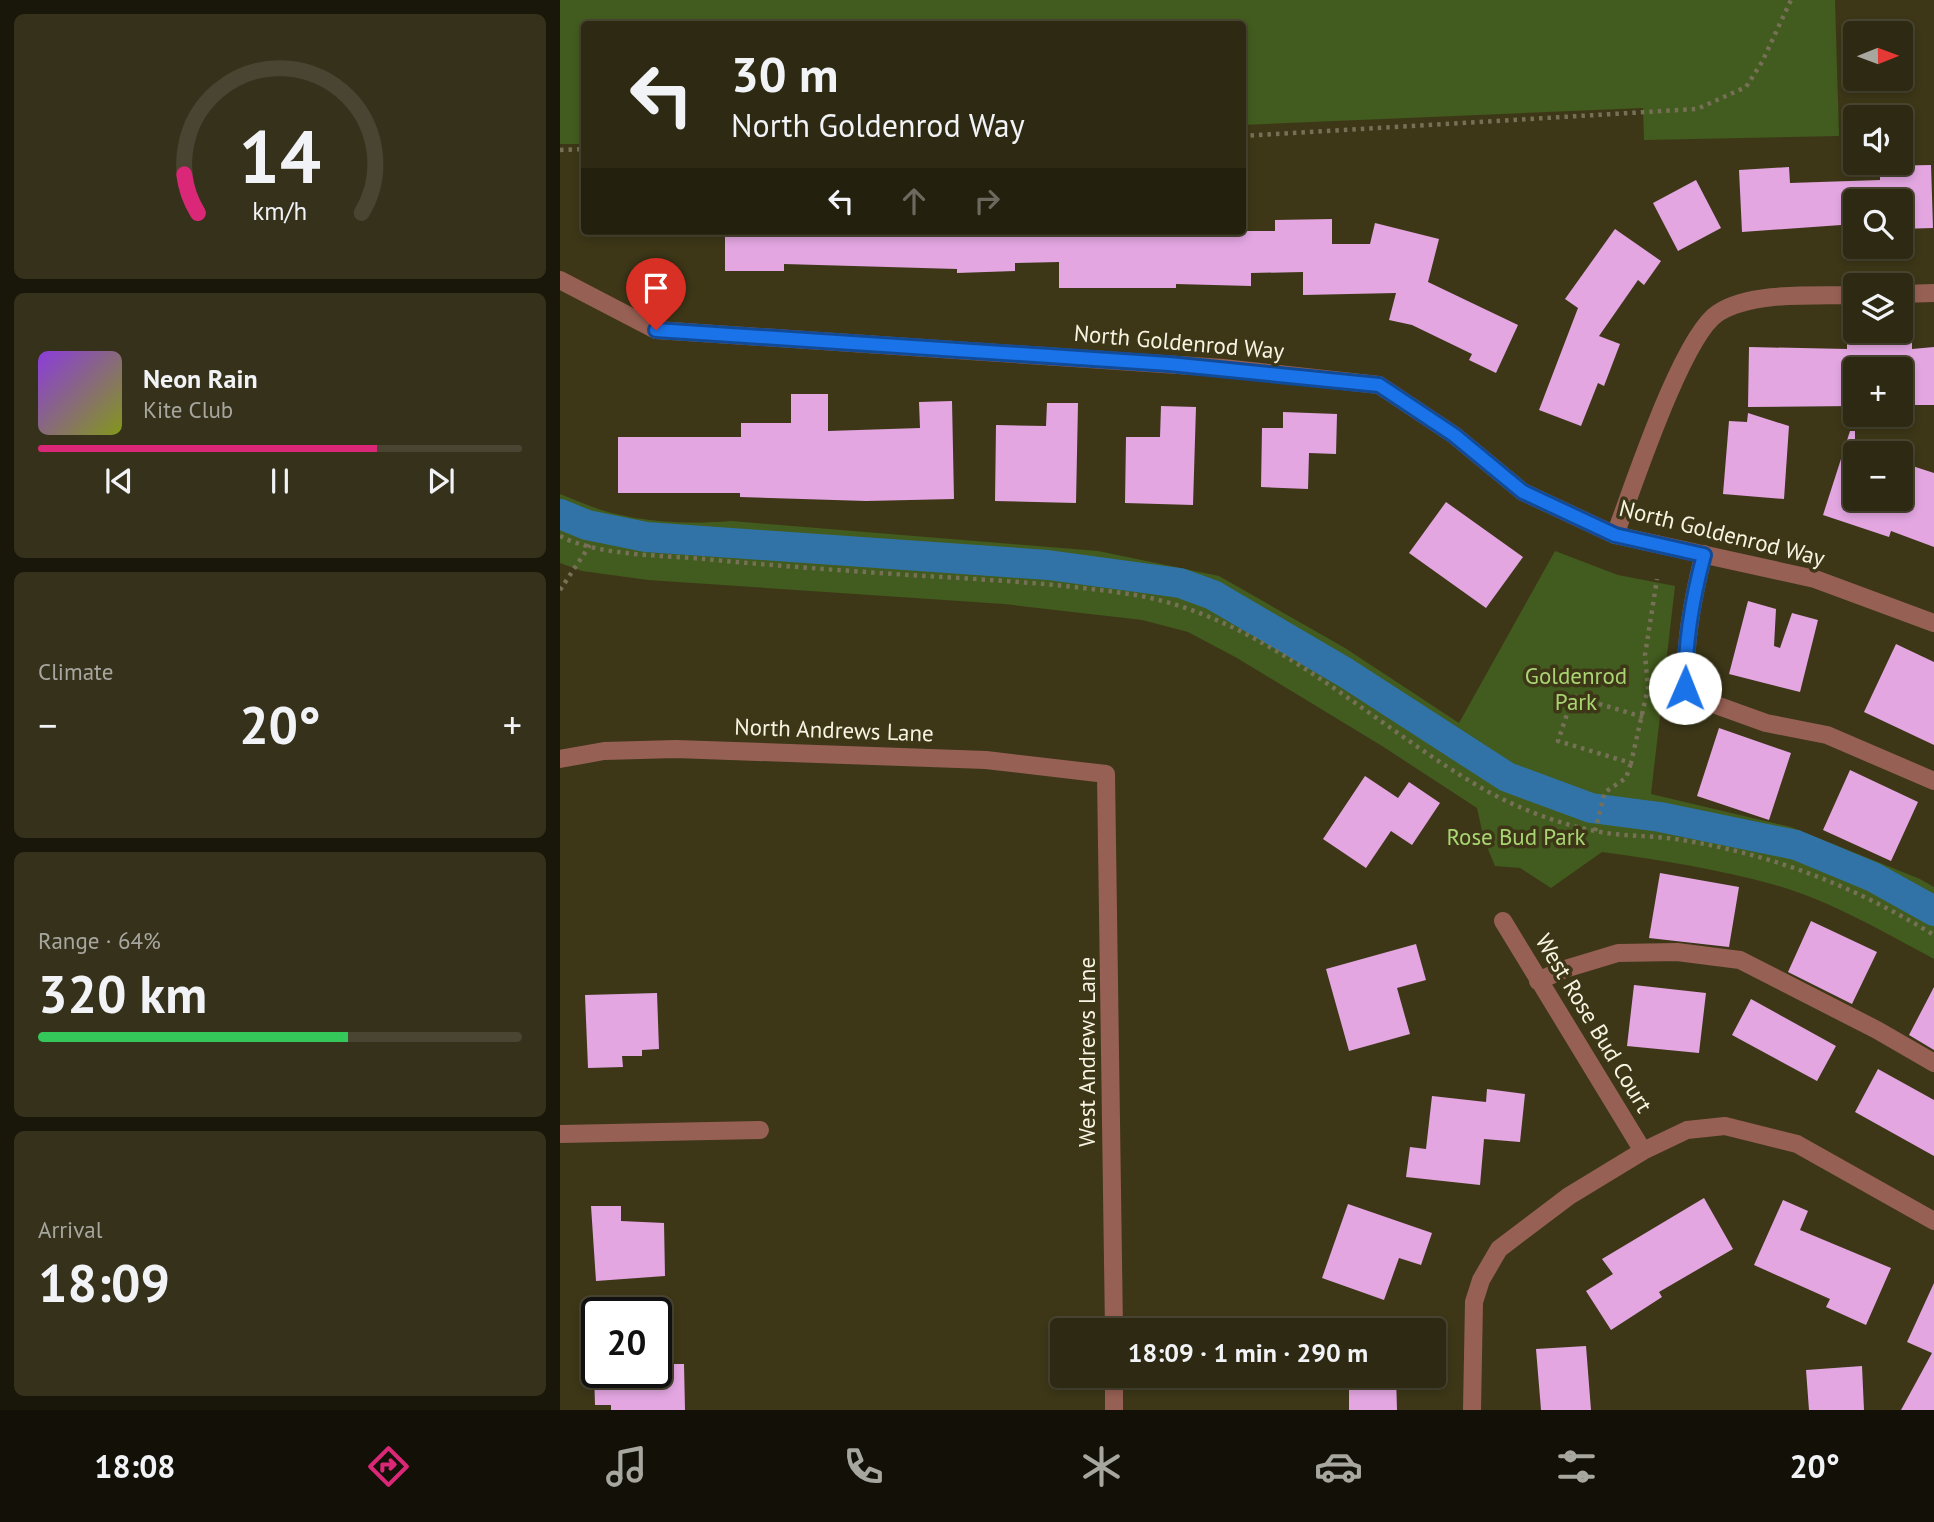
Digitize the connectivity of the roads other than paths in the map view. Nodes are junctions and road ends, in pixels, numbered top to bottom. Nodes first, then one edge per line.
1 (560, 280) edge
2 (1934, 293) edge
3 (1913, 294) edge
4 (1843, 295) edge
5 (1615, 535) junction
6 (1704, 555) junction
7 (1934, 623) edge
8 (560, 758) edge
9 (1106, 774) joint
10 (1934, 781) edge
11 (1503, 921) dead end
12 (1538, 981) junction
13 (1934, 1063) edge
14 (760, 1130) dead end
15 (560, 1133) edge
16 (1643, 1151) junction
17 (1934, 1221) edge
18 (1114, 1318) edge
19 (1114, 1388) edge
20 (1114, 1410) edge
21 (1472, 1410) edge

1 - 5 street, North Goldenrod Way
2 - 3 street
4 - 5 street
5 - 6 street, North Goldenrod Way
6 - 7 street, North Goldenrod Way
6 - 10 street
8 - 9 street, North Andrews Lane
9 - 18 street, West Andrews Lane
11 - 12 street, West Rose Bud Court
12 - 13 street
12 - 16 street, West Rose Bud Court
14 - 15 street
16 - 17 street
16 - 21 street
19 - 20 street

